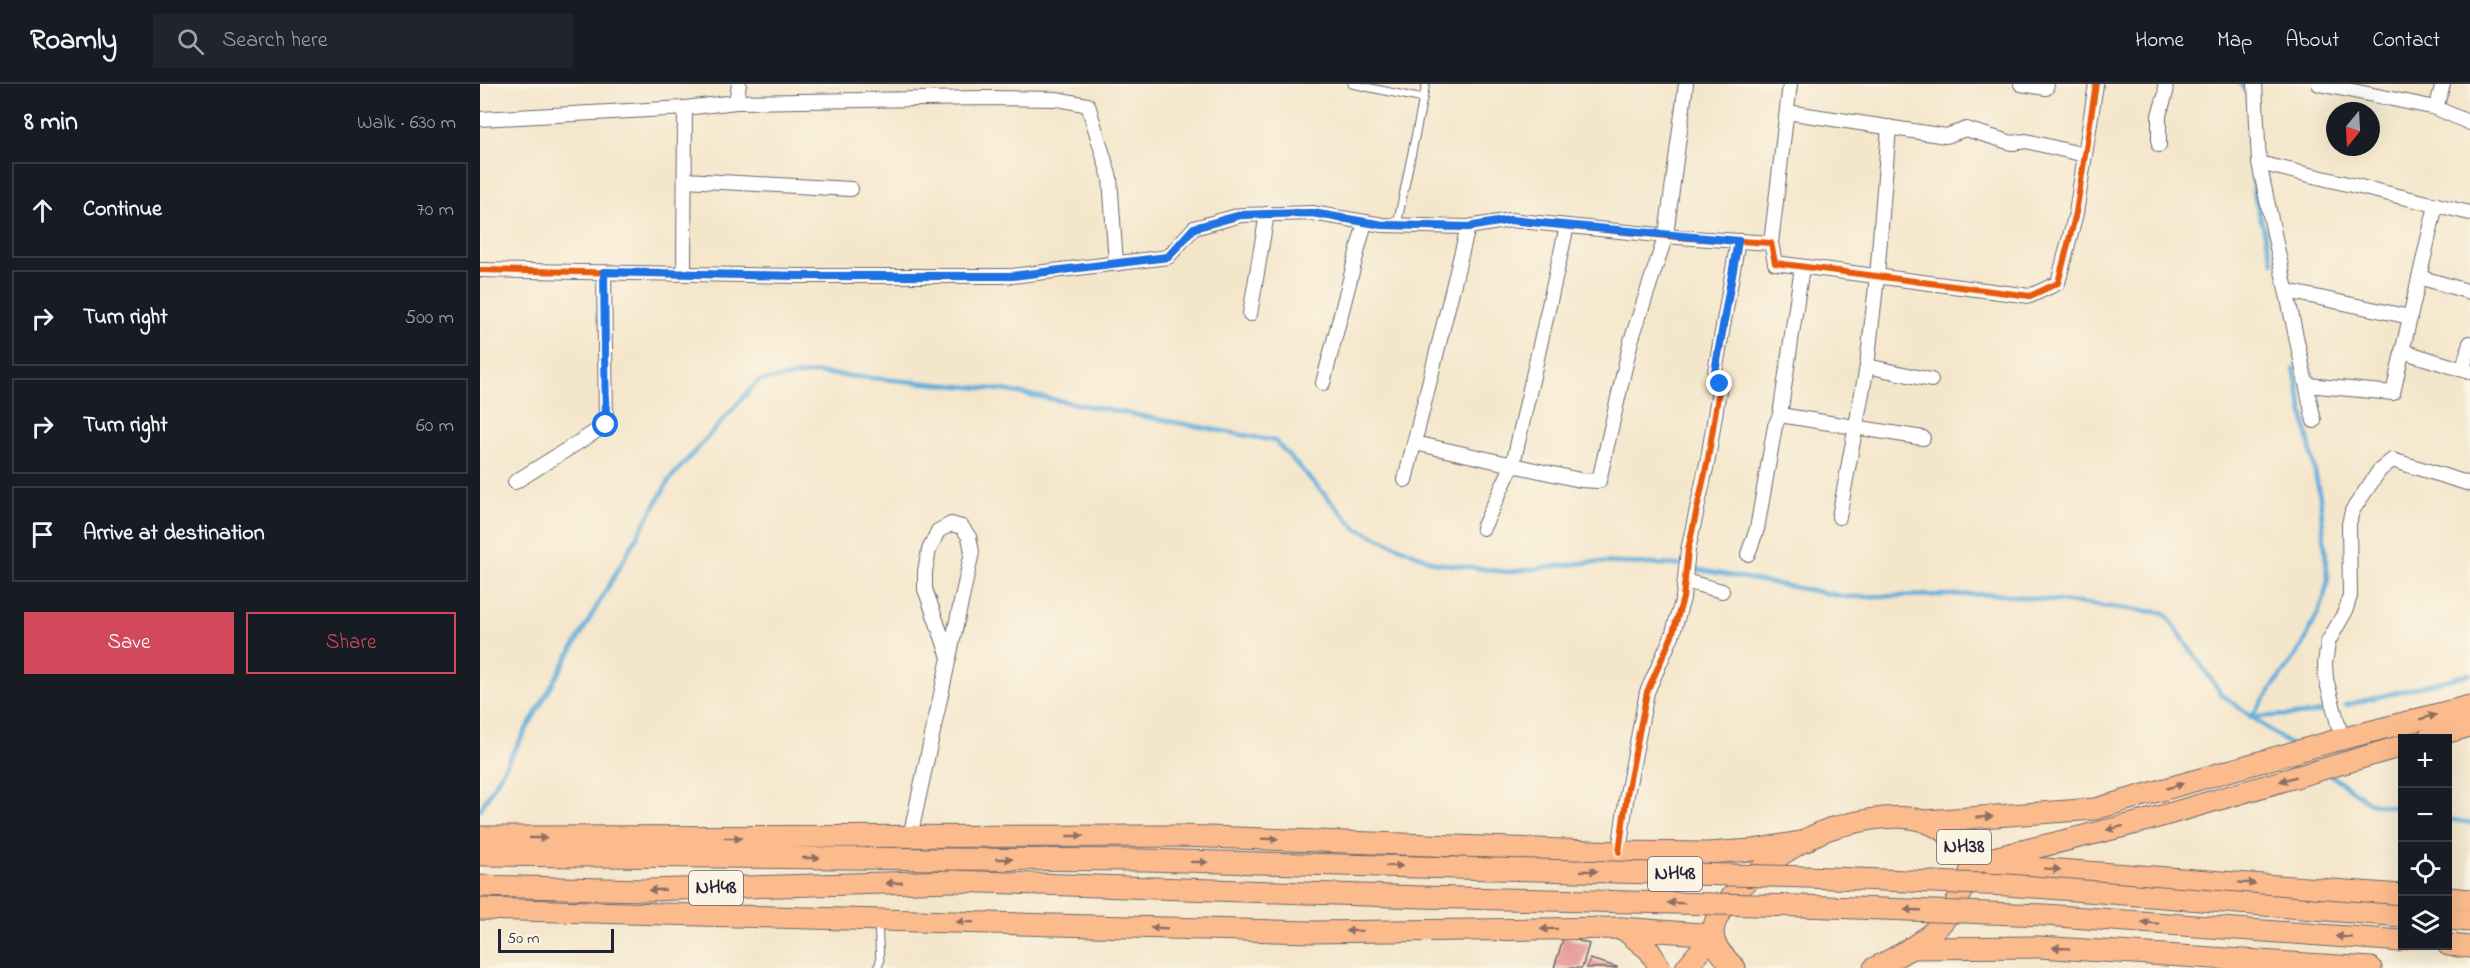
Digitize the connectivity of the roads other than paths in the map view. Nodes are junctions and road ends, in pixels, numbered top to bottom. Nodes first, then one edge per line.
1 (739, 84) edge
2 (984, 84) edge
3 (1352, 84) edge
4 (1426, 84) edge
5 (1686, 84) edge
6 (1790, 84) edge
7 (2021, 84) edge
8 (2047, 84) edge
9 (2096, 84) edge
10 (2165, 84) edge
11 (2255, 84) edge
12 (2319, 84) edge
13 (2443, 84) edge
14 (983, 98) junction
15 (1423, 99) junction
16 (736, 102) junction
17 (685, 108) junction
18 (2436, 108) junction
19 (1787, 112) junction
20 (480, 119) edge
21 (2470, 123) edge
22 (1889, 127) junction
23 (2159, 145) dead end
24 (2085, 155) junction
25 (2259, 163) junction
26 (685, 180) junction
27 (851, 189) dead end
28 (2436, 205) junction
29 (2470, 213) edge
30 (1267, 214) junction
31 (1365, 222) junction
32 (1397, 225) junction
33 (1568, 226) junction
34 (1468, 227) junction
35 (1666, 236) junction
36 (1738, 241) junction
37 (1771, 243) junction
38 (1116, 264) junction
39 (1802, 267) junction
40 (480, 270) edge
41 (604, 272) junction
42 (684, 273) junction
43 (1877, 277) junction
44 (2419, 278) junction
45 (2287, 291) junction
46 (2470, 292) edge
47 (1250, 314) dead end
48 (2410, 317) junction
49 (2470, 344) edge
50 (2402, 351) junction
51 (1867, 366) junction
52 (2466, 370) edge
53 (1931, 380) dead end
54 (1323, 383) dead end
55 (2307, 385) junction
56 (1780, 415) junction
57 (2314, 421) dead end
58 (1856, 429) junction
59 (1923, 438) dead end
60 (1415, 443) junction
61 (1513, 464) junction
62 (1405, 480) dead end
63 (515, 482) dead end
64 (2470, 484) edge
65 (1839, 517) dead end
66 (1483, 528) dead end
67 (1748, 554) dead end
68 (1684, 581) junction
69 (1722, 591) dead end
70 (949, 657) junction
71 (2470, 706) edge
72 (2470, 726) edge
73 (2442, 734) edge
74 (2336, 740) junction
75 (2398, 747) edge
76 (1926, 821) junction
77 (480, 837) edge
78 (910, 837) junction
79 (1806, 840) junction
80 (1620, 852) junction
81 (480, 855) edge
82 (1973, 863) junction
83 (480, 886) edge
84 (2398, 895) edge
85 (2452, 898) edge
86 (2470, 900) edge
87 (480, 909) edge
88 (2398, 916) edge
89 (2452, 919) edge
90 (878, 920) junction
91 (2470, 921) edge
92 (1622, 928) junction
93 (1713, 935) junction
94 (2398, 941) edge
95 (2452, 945) edge
96 (2470, 946) edge
97 (1910, 948) junction
98 (2110, 951) junction
99 (877, 968) edge
100 (1660, 968) edge
101 (1686, 968) edge
102 (1734, 968) edge
103 (1874, 968) edge
104 (2212, 968) edge
105 (2371, 968) edge

1 - 16 street
2 - 14 street
3 - 15 lane
4 - 15 lane
5 - 35 street
6 - 19 street
7 - 8 street
9 - 24 street
10 - 23 street
11 - 25 street
12 - 18 street
13 - 18 street
14 - 16 street
14 - 38 street
15 - 32 lane
16 - 17 street
17 - 20 street
17 - 26 street
18 - 21 street
19 - 22 street
19 - 37 street
22 - 24 street
22 - 43 street
24 - 43 street
25 - 28 street
25 - 45 street
26 - 27 street
26 - 42 street
28 - 29 street
28 - 44 street
30 - 31 street
30 - 38 street
30 - 47 street
31 - 32 street
31 - 54 street
32 - 34 street
33 - 34 street
33 - 35 street
33 - 61 street
34 - 60 street
35 - 36 street
35 - 61 street
36 - 37 street
36 - 68 street
37 - 39 street
38 - 42 street
39 - 43 street
39 - 56 street
40 - 41 street
41 - 42 street
41 - 63 street
43 - 51 street
44 - 46 street
44 - 48 street
45 - 48 street
45 - 55 street
48 - 50 street
49 - 52 street
50 - 52 street
50 - 55 street
51 - 53 street
51 - 58 street
55 - 57 street
56 - 58 street
56 - 67 street
58 - 59 street
58 - 65 street
60 - 61 street
60 - 62 street
61 - 66 street
64 - 74 street
68 - 69 street
68 - 80 street
70 - 70 street
70 - 78 street
74 -> 71 highway, NH38
72 - 73 highway
76 -> 74 highway, NH38
75 -> 82 highway, NH38
76 - 79 highway, NH38
76 - 82 highway, NH38
77 -> 78 highway
78 -> 80 highway
79 - 80 highway
79 - 93 highway, NH38
81 -> 88 highway, NH48, bridge
82 -> 84 highway
82 - 97 highway, NH38
94 -> 83 highway, NH48, bridge
85 - 86 highway
87 - 90 highway
89 - 91 highway
92 -> 90 highway
90 - 99 lane
92 - 93 highway
92 - 100 highway
93 - 101 highway
93 - 102 highway
95 - 96 highway
98 -> 97 highway
97 - 103 highway, NH38
98 - 104 highway
98 - 105 highway

